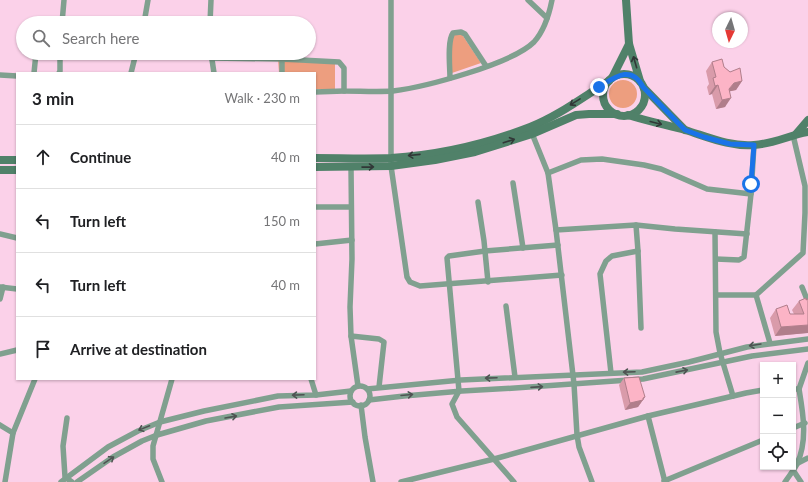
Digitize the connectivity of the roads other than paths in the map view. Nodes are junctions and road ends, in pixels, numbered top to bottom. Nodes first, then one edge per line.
1 (64, 0) edge
2 (148, 0) edge
3 (211, 0) edge
4 (391, 0) edge
5 (528, 0) edge
6 (552, 0) edge
7 (626, 0) edge
8 (63, 16) edge
9 (145, 16) edge
10 (210, 16) edge
11 (547, 18) junction
12 (629, 44) junction
13 (35, 60) edge
14 (60, 60) edge
15 (134, 60) edge
16 (212, 60) edge
17 (282, 60) edge
18 (301, 60) edge
19 (486, 66) junction
20 (34, 72) edge
21 (60, 72) edge
22 (130, 72) edge
23 (214, 72) edge
24 (282, 72) edge
25 (0, 75) edge
26 (16, 76) edge
27 (450, 78) junction
28 (610, 80) junction
29 (642, 84) junction
30 (344, 91) junction
31 (391, 91) junction
32 (316, 92) edge
33 (617, 114) junction
34 (628, 115) junction
35 (808, 120) edge
36 (531, 130) junction
37 (685, 130) junction
38 (808, 132) edge
39 (794, 135) junction
40 (754, 145) junction
41 (316, 158) edge
42 (0, 160) edge
43 (16, 160) edge
44 (391, 162) junction
45 (316, 167) edge
46 (351, 167) junction
47 (0, 170) edge
48 (16, 170) edge
49 (548, 173) junction
50 (513, 183) dead end
51 (807, 186) edge
52 (751, 194) junction
53 (478, 202) dead end
54 (316, 207) edge
55 (351, 207) junction
56 (636, 225) junction
57 (556, 230) junction
58 (714, 232) junction
59 (0, 234) edge
60 (747, 234) junction
61 (16, 238) edge
62 (352, 240) junction
63 (316, 244) edge
64 (558, 244) junction
65 (523, 248) junction
66 (485, 251) junction
67 (638, 251) junction
68 (805, 254) edge
69 (716, 259) junction
70 (562, 275) junction
71 (488, 282) junction
72 (450, 284) junction
73 (2, 287) edge
74 (802, 287) dead end
75 (16, 289) edge
76 (717, 295) junction
77 (756, 295) junction
78 (0, 299) edge
79 (808, 302) edge
80 (506, 306) dead end
81 (641, 328) dead end
82 (351, 336) junction
83 (808, 339) edge
84 (770, 343) junction
85 (808, 349) edge
86 (16, 350) edge
87 (720, 353) junction
88 (0, 354) edge
89 (724, 362) junction
90 (808, 363) edge
91 (611, 373) junction
92 (572, 375) junction
93 (515, 377) junction
94 (35, 380) edge
95 (172, 380) edge
96 (311, 380) edge
97 (458, 380) junction
98 (574, 384) junction
99 (358, 386) junction
100 (380, 387) junction
101 (367, 389) junction
102 (796, 389) edge
103 (351, 391) junction
104 (459, 391) junction
105 (760, 391) edge
106 (316, 395) junction
107 (733, 396) junction
108 (369, 400) junction
109 (353, 402) junction
110 (361, 405) junction
111 (648, 416) junction
112 (67, 418) dead end
113 (160, 422) junction
114 (805, 423) junction
115 (0, 425) edge
116 (796, 427) edge
117 (13, 434) junction
118 (156, 435) junction
119 (577, 435) junction
120 (760, 441) edge
121 (494, 458) junction
122 (808, 458) edge
123 (798, 463) junction
124 (796, 466) edge
125 (793, 470) joint
126 (65, 477) junction
127 (665, 481) edge
128 (5, 482) edge
129 (61, 482) edge
130 (72, 482) edge
131 (77, 482) edge
132 (162, 482) edge
133 (372, 482) edge
134 (401, 482) edge
135 (514, 482) edge
136 (592, 482) edge
137 (785, 482) edge
138 (800, 482) edge

1 - 8 street
2 - 9 street
3 - 10 street
4 - 31 street
5 - 11 street
6 - 11 street
7 - 12 street
11 - 19 street
12 - 28 street
29 -> 12 street
13 - 20 street
14 - 21 street
15 - 22 street
16 - 23 street
17 - 24 street
18 - 30 street
19 - 27 street
19 - 27 street
25 - 26 street
27 - 31 street
28 - 29 street
28 - 33 street
28 -> 36 street
29 - 34 street
29 - 37 street
30 - 31 street
30 - 32 street
31 - 44 street
33 - 34 street
33 - 36 street
34 -> 37 street
35 - 39 street
36 - 44 street
36 - 49 street
37 - 40 street
38 - 39 street
39 - 40 street
39 - 51 street
40 - 52 street
41 - 44 street
42 - 43 street
46 -> 44 street
44 - 72 street
45 - 46 street
46 - 55 street
47 - 48 street
49 - 52 street
49 - 57 street
50 - 65 street
51 - 68 street
52 - 60 street
53 - 66 street
54 - 55 street
55 - 62 street
56 - 57 street
56 - 58 street
56 - 67 street
57 - 64 street
58 - 60 street
58 - 69 street
59 - 61 street
60 - 69 street
62 - 63 street
62 - 82 street
64 - 65 street
64 - 70 street
65 - 66 street
66 - 71 street
66 - 72 street
67 - 81 street
67 - 91 street
68 - 77 street
69 - 76 street
70 - 71 street
70 - 92 street
71 - 72 street
72 - 97 street
73 - 75 street
73 - 78 street
74 - 79 street
76 - 77 street
76 - 87 street
77 - 84 street
80 - 93 street
82 - 99 street
82 - 100 street
83 - 84 street
84 -> 87 street
85 - 89 street
86 - 88 street
87 - 89 street
87 -> 91 street
98 -> 89 street
89 - 107 street
90 - 102 street
91 - 92 street
92 - 93 street
92 - 98 street
93 -> 97 street
94 - 117 street
95 - 113 street
96 - 106 street
97 - 100 street
97 - 104 street
104 -> 98 street
98 - 119 street
99 - 101 street
99 - 103 street
100 - 101 street
101 - 108 street
102 - 114 street
103 - 106 street
103 - 109 street
108 -> 104 street
104 - 121 street
105 - 107 street
106 -> 113 street
107 - 111 street
108 - 110 street
109 - 110 street
118 -> 109 street
110 - 133 street
111 - 119 street
111 - 127 street
112 - 126 street
113 - 118 street
113 -> 126 street
114 - 116 street
114 - 123 street
115 - 117 street
117 - 128 street
131 -> 118 street
118 - 132 street
119 - 121 street
119 - 136 street
120 - 127 street
121 - 134 street
121 - 135 street
122 - 123 street
123 - 124 street
125 - 137 street
125 - 138 street
126 - 129 street
126 - 130 street

